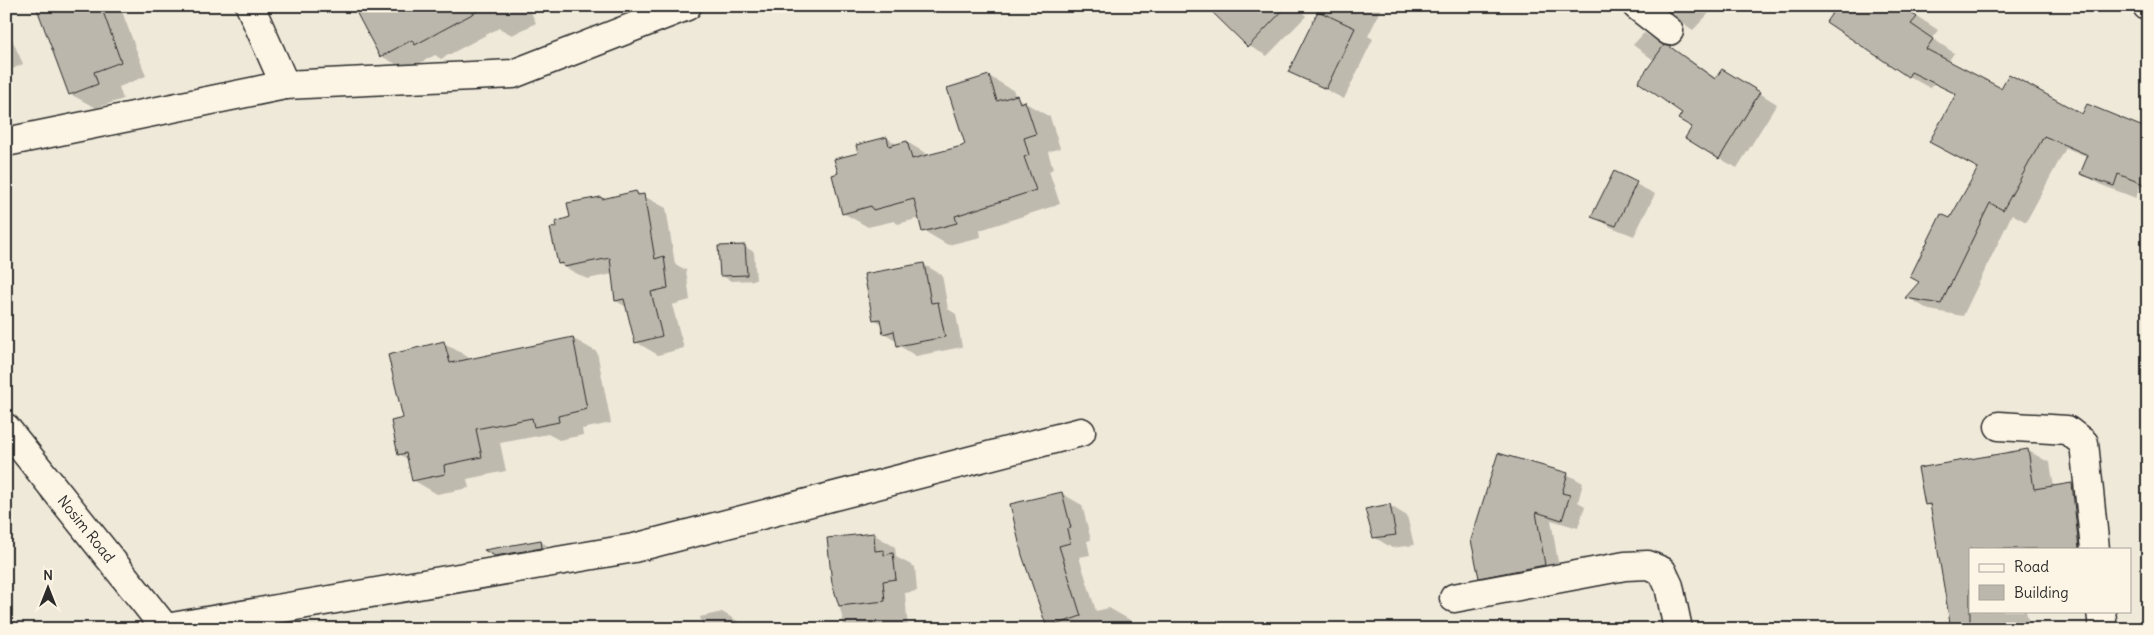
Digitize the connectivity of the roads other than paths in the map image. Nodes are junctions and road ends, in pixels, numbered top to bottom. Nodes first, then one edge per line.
1 (250, 6) edge
2 (687, 6) edge
3 (1637, 6) edge
4 (1669, 31) dead end
5 (285, 85) junction
6 (6, 142) edge
7 (2000, 426) dead end
8 (6, 428) edge
9 (1081, 432) dead end
10 (2095, 548) edge
11 (1454, 598) dead end
12 (2101, 612) edge
13 (166, 629) edge
14 (1678, 629) edge
15 (2103, 629) edge

1 - 5 street
2 - 5 street
3 - 4 street
5 - 6 street
7 - 10 street
8 - 13 street, Nosim Road
9 - 13 street
11 - 14 street
12 - 15 street

